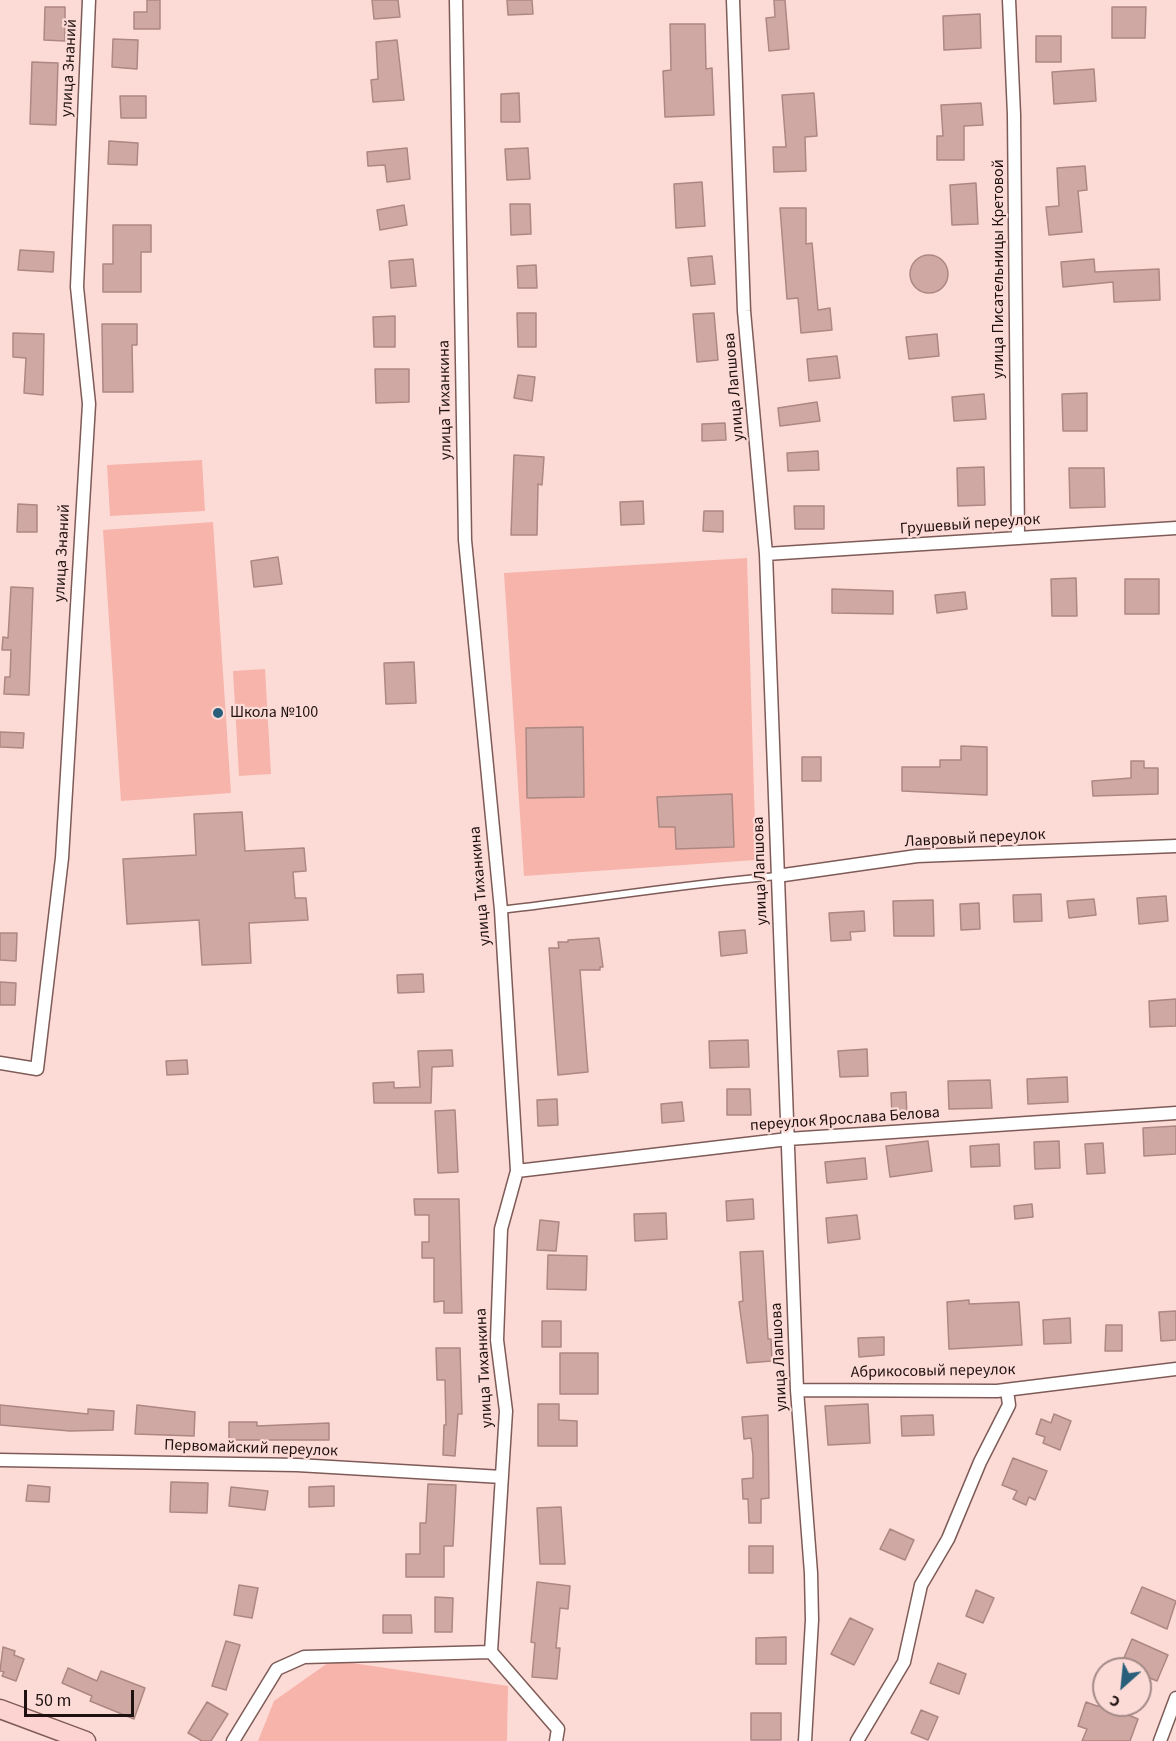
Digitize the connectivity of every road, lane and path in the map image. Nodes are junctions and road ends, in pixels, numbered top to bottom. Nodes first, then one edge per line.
1 (89, 0) edge
2 (456, 0) edge
3 (733, 0) edge
4 (1009, 0) edge
5 (1176, 528) edge
6 (1018, 538) junction
7 (766, 554) junction
8 (1176, 846) edge
9 (777, 876) junction
10 (501, 910) junction
11 (0, 1063) edge
12 (1176, 1113) edge
13 (788, 1139) junction
14 (517, 1170) junction
15 (1176, 1369) edge
16 (797, 1390) junction
17 (1007, 1390) junction
18 (0, 1460) edge
19 (502, 1477) junction
20 (491, 1652) junction
21 (1176, 1698) edge
22 (0, 1708) edge
23 (86, 1741) edge
24 (233, 1741) edge
25 (556, 1741) edge
26 (805, 1741) edge
27 (857, 1741) edge
28 (1160, 1741) edge

1 - 11 street, улица Знаний
2 - 10 street, улица Тиханкина
3 - 7 street, улица Лапшова
4 - 6 street, улица Писательницы Кретовой
5 - 6 street, Грушевый переулок
6 - 7 street, Грушевый переулок
7 - 9 street, улица Лапшова
8 - 9 street, Лавровый переулок
9 - 10 lane
9 - 13 street, улица Лапшова
10 - 14 street, улица Тиханкина
12 - 13 street, переулок Ярослава Белова
13 - 14 street, переулок Ярослава Белова
13 - 16 street, улица Лапшова
14 - 19 street, улица Тиханкина
15 - 17 street, Абрикосовый переулок
16 - 17 street, Абрикосовый переулок
16 - 26 street, улица Лапшова
17 - 27 street
18 - 19 street, Первомайский переулок
19 - 20 street, улица Тиханкина
20 - 24 street
20 - 25 street
21 - 28 street
22 - 23 street

